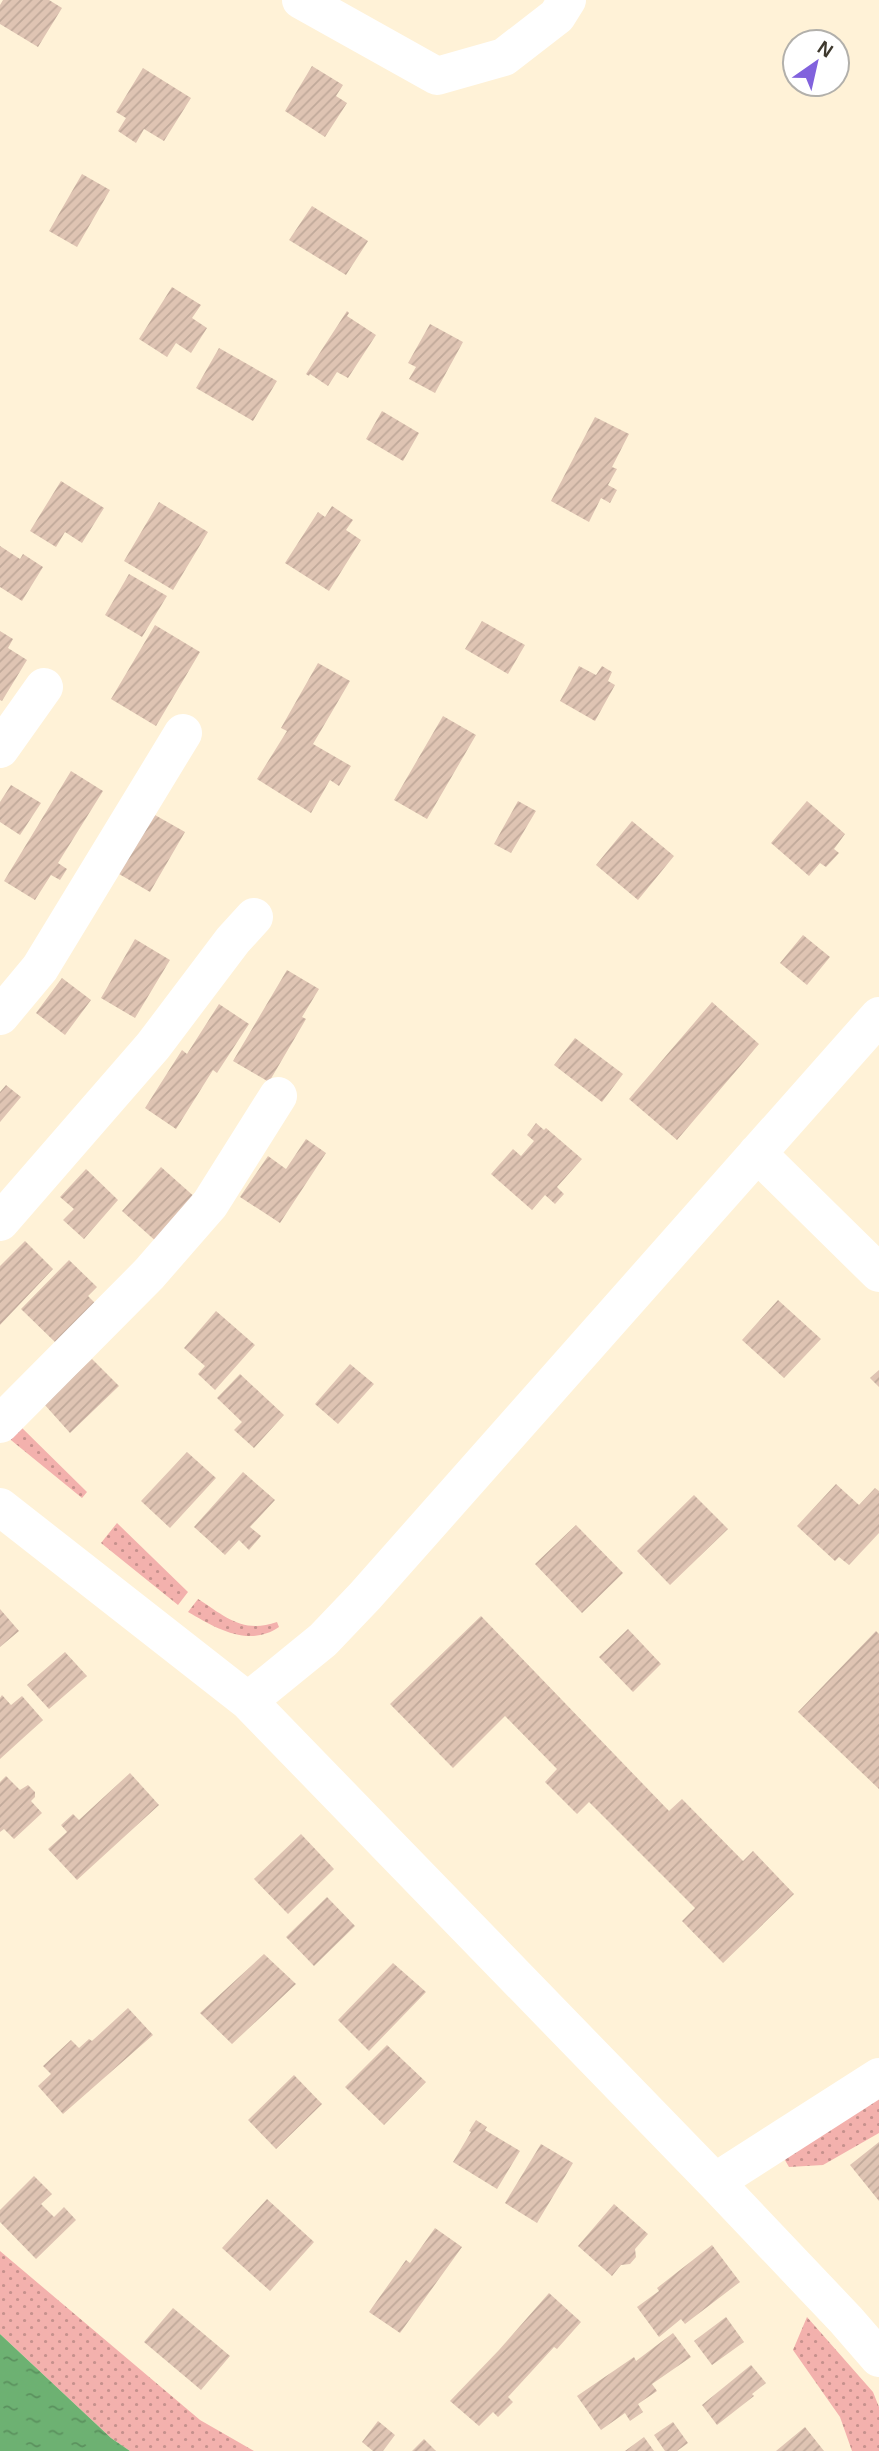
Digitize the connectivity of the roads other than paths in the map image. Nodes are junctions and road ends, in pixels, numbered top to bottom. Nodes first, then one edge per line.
1 (301, 0) edge
2 (567, 0) edge
3 (44, 687) dead end
4 (183, 733) dead end
5 (0, 749) edge
6 (254, 917) dead end
7 (0, 1016) edge
8 (879, 1016) edge
9 (278, 1096) dead end
10 (757, 1153) junction
11 (0, 1222) edge
12 (879, 1273) edge
13 (3, 1413) edge
14 (0, 1507) edge
15 (248, 1701) junction
16 (879, 2077) edge
17 (715, 2182) junction
18 (879, 2358) edge

1 - 2 street
3 - 5 street
4 - 7 street
6 - 11 street
8 - 10 street
9 - 13 street
10 - 12 street
10 - 15 street
14 - 15 street
15 - 17 street
16 - 17 street
17 - 18 street

